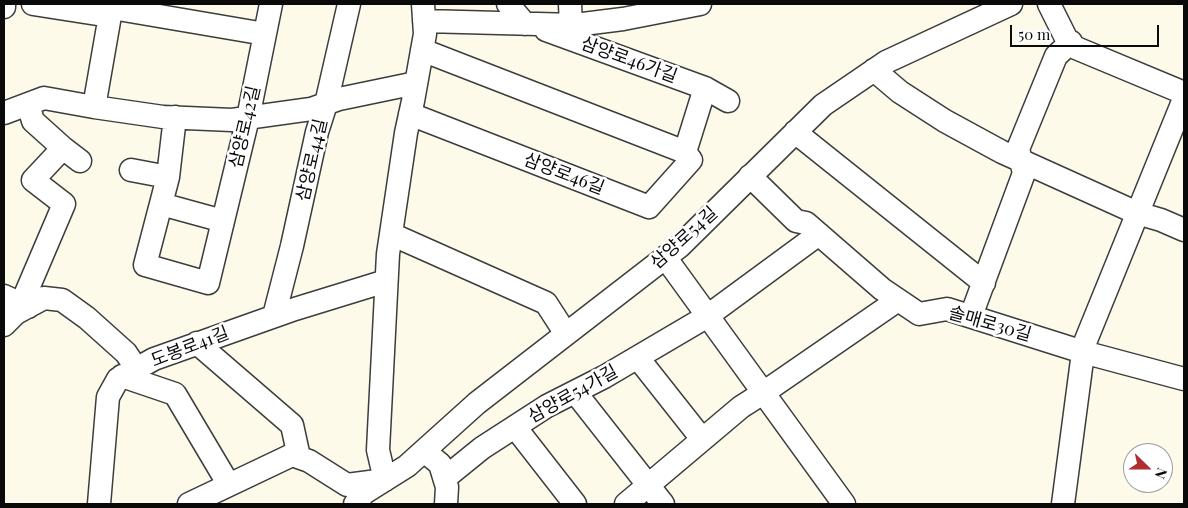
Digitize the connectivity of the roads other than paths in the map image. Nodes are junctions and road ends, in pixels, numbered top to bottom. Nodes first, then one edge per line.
1 (33, 4) edge
2 (271, 4) edge
3 (348, 4) edge
4 (508, 4) edge
5 (700, 4) edge
6 (1011, 4) edge
7 (1049, 4) edge
8 (111, 9) edge
9 (633, 10) edge
10 (424, 13) edge
11 (570, 14) edge
12 (527, 24) junction
13 (264, 34) junction
14 (1071, 42) junction
15 (422, 50) junction
16 (874, 70) junction
17 (416, 83) junction
18 (705, 88) junction
19 (1184, 93) edge
20 (1184, 99) edge
21 (728, 101) dead end
22 (28, 104) junction
23 (326, 104) junction
24 (94, 107) junction
25 (4, 113) edge
26 (410, 114) junction
27 (174, 117) junction
28 (248, 118) junction
29 (795, 132) junction
30 (686, 152) junction
31 (1021, 160) junction
32 (131, 170) dead end
33 (750, 176) junction
34 (168, 178) junction
35 (161, 204) junction
36 (1137, 213) junction
37 (223, 221) junction
38 (1184, 230) edge
39 (391, 234) junction
40 (819, 234) junction
41 (664, 257) junction
42 (386, 281) junction
43 (984, 283) junction
44 (4, 296) edge
45 (898, 300) junction
46 (28, 307) junction
47 (274, 316) junction
48 (971, 316) junction
49 (706, 317) junction
50 (4, 325) edge
51 (566, 334) junction
52 (197, 343) junction
53 (1083, 352) junction
54 (638, 358) junction
55 (129, 372) junction
56 (1184, 379) edge
57 (576, 392) junction
58 (763, 393) junction
59 (515, 427) junction
60 (702, 439) junction
61 (424, 451) junction
62 (299, 457) junction
63 (445, 478) junction
64 (385, 480) junction
65 (229, 485) junction
66 (649, 485) junction
67 (99, 504) edge
68 (189, 504) edge
69 (354, 504) edge
70 (446, 504) edge
71 (575, 504) edge
72 (626, 504) edge
73 (663, 504) edge
74 (844, 504) edge
75 (1064, 504) edge

1 - 8 street
2 - 13 street, 삼양로42길
3 - 23 street, 삼양로44길
4 - 12 street
5 - 9 street, 삼양로46가길
6 - 16 street, 삼양로54길
7 - 14 street
8 - 13 street
8 - 24 street
9 - 11 street, 삼양로46가길
10 - 12 street, 삼양로46가길
10 - 15 street
11 - 12 street, 삼양로46가길
12 - 18 street, 삼양로46가길
13 - 28 street, 삼양로42길
14 - 19 street
14 - 31 street
15 - 17 street
15 - 30 street
16 - 29 street, 삼양로54길
16 - 31 street
17 - 23 street
17 - 26 street
18 - 21 street, 삼양로46가길
18 - 30 street, 삼양로46길
20 - 36 street
22 - 24 street
22 - 25 street
22 - 46 street
23 - 28 street
23 - 47 street, 삼양로44길
24 - 27 street
26 - 30 street, 삼양로46길
26 - 39 street
27 - 28 street
27 - 34 street
28 - 37 street, 삼양로42길
29 - 33 street, 삼양로54길
29 - 43 street
31 - 36 street
31 - 43 street
32 - 34 street
33 - 40 street, 솔매로30길
33 - 41 street, 삼양로54길
34 - 35 street
35 - 37 street
35 - 37 street, 삼양로42길
36 - 38 street
36 - 53 street
39 - 42 street
39 - 51 street
40 - 45 street, 솔매로30길
40 - 49 street
41 - 49 street
41 - 51 street, 삼양로54길
42 - 47 street, 도봉로41길
42 - 64 street
43 - 48 street
44 - 46 street
45 - 48 street, 솔매로30길
45 - 58 street
46 - 50 street
46 - 55 street
47 - 52 street, 도봉로41길
48 - 53 street, 솔매로30길
49 - 54 street, 삼양로54가길
49 - 58 street
51 - 61 street, 삼양로54길
52 - 55 street, 도봉로41길
52 - 62 street
53 - 56 street, 솔매로30길
53 - 75 street
54 - 57 street, 삼양로54가길
54 - 60 street
55 - 65 street
55 - 67 street
57 - 59 street, 삼양로54가길
57 - 66 street
58 - 60 street
58 - 74 street
59 - 63 street, 삼양로54가길
59 - 71 street
60 - 66 street
61 - 63 street
61 - 64 street, 삼양로54길
62 - 64 street
62 - 65 street
63 - 70 street
64 - 69 street, 삼양로54길
65 - 68 street
66 - 72 street
66 - 73 street

